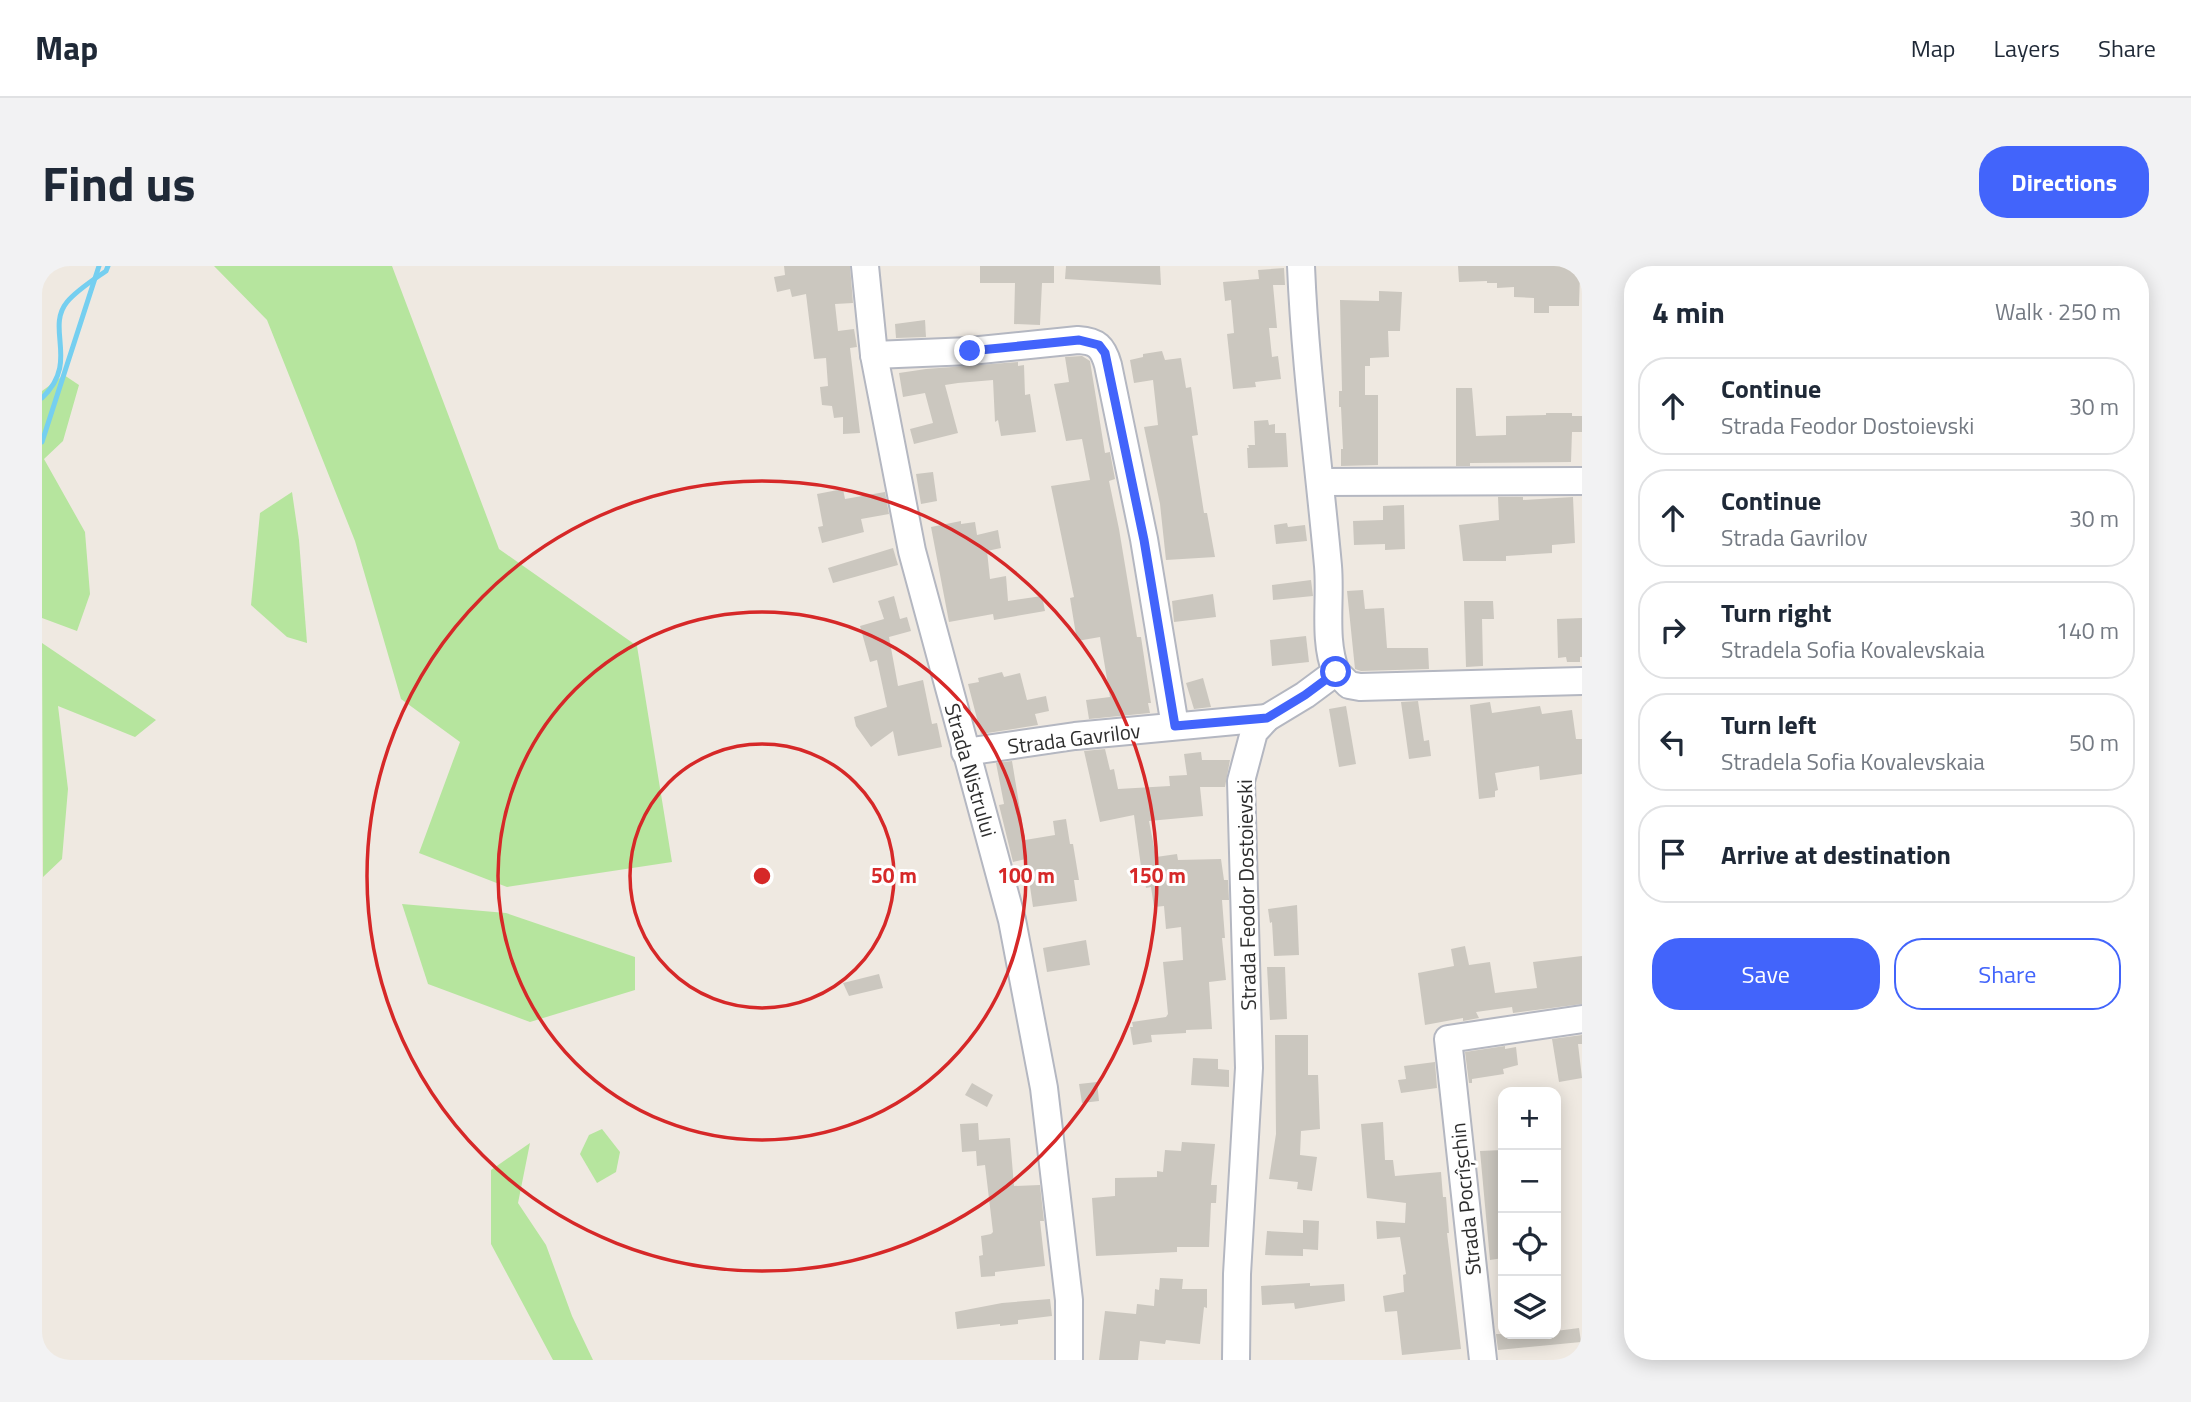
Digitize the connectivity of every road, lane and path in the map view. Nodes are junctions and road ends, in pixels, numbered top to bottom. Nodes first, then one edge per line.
1 (865, 266) edge
2 (1301, 266) edge
3 (874, 355) junction
4 (1582, 481) edge
5 (1321, 482) junction
6 (1336, 672) junction
7 (1582, 681) edge
8 (1267, 718) junction
9 (1175, 726) junction
10 (965, 752) junction
11 (1582, 1018) edge
12 (1069, 1360) edge
13 (1236, 1360) edge
14 (1483, 1360) edge

1 - 3 street, Strada Nistrului
2 - 5 street
3 - 9 street
3 - 10 street, Strada Nistrului
4 - 5 street
5 - 6 street
6 - 7 street
6 - 8 street, Strada Feodor Dostoievski
8 - 9 street, Strada Gavrilov
8 - 13 street, Strada Feodor Dostoievski
9 - 10 street, Strada Gavrilov
10 - 12 street, Strada Nistrului
11 - 14 street, Strada Pocrîșchin

